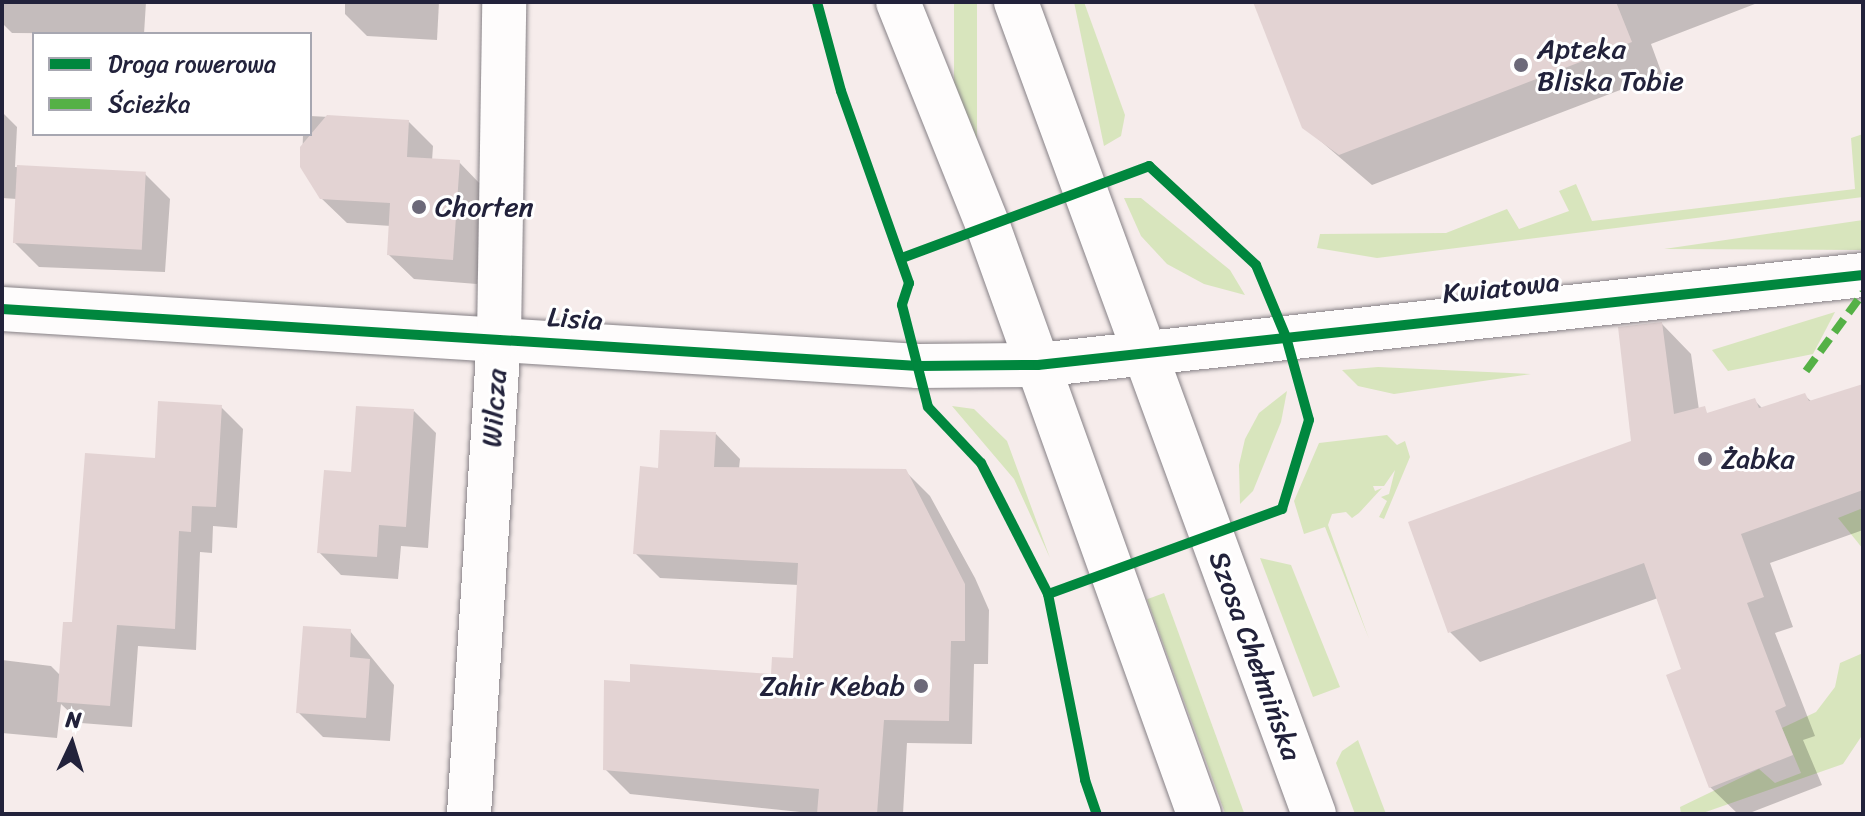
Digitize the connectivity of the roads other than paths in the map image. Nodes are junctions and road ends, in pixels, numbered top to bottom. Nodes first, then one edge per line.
1 (504, 2) edge
2 (898, 2) edge
3 (1016, 2) edge
4 (1863, 275) edge
5 (2, 309) edge
6 (499, 338) junction
7 (1144, 356) junction
8 (1038, 365) junction
9 (469, 814) edge
10 (1199, 814) edge
11 (1314, 814) edge

1 - 6 street, Wilcza
2 - 8 street
3 - 7 street, Szosa Chełmińska
4 - 7 street, Kwiatowa
5 - 6 street, Lisia
6 - 8 street, Lisia
6 - 9 street, Wilcza
7 - 8 street, Lisia
7 - 11 street, Szosa Chełmińska
8 - 10 street

